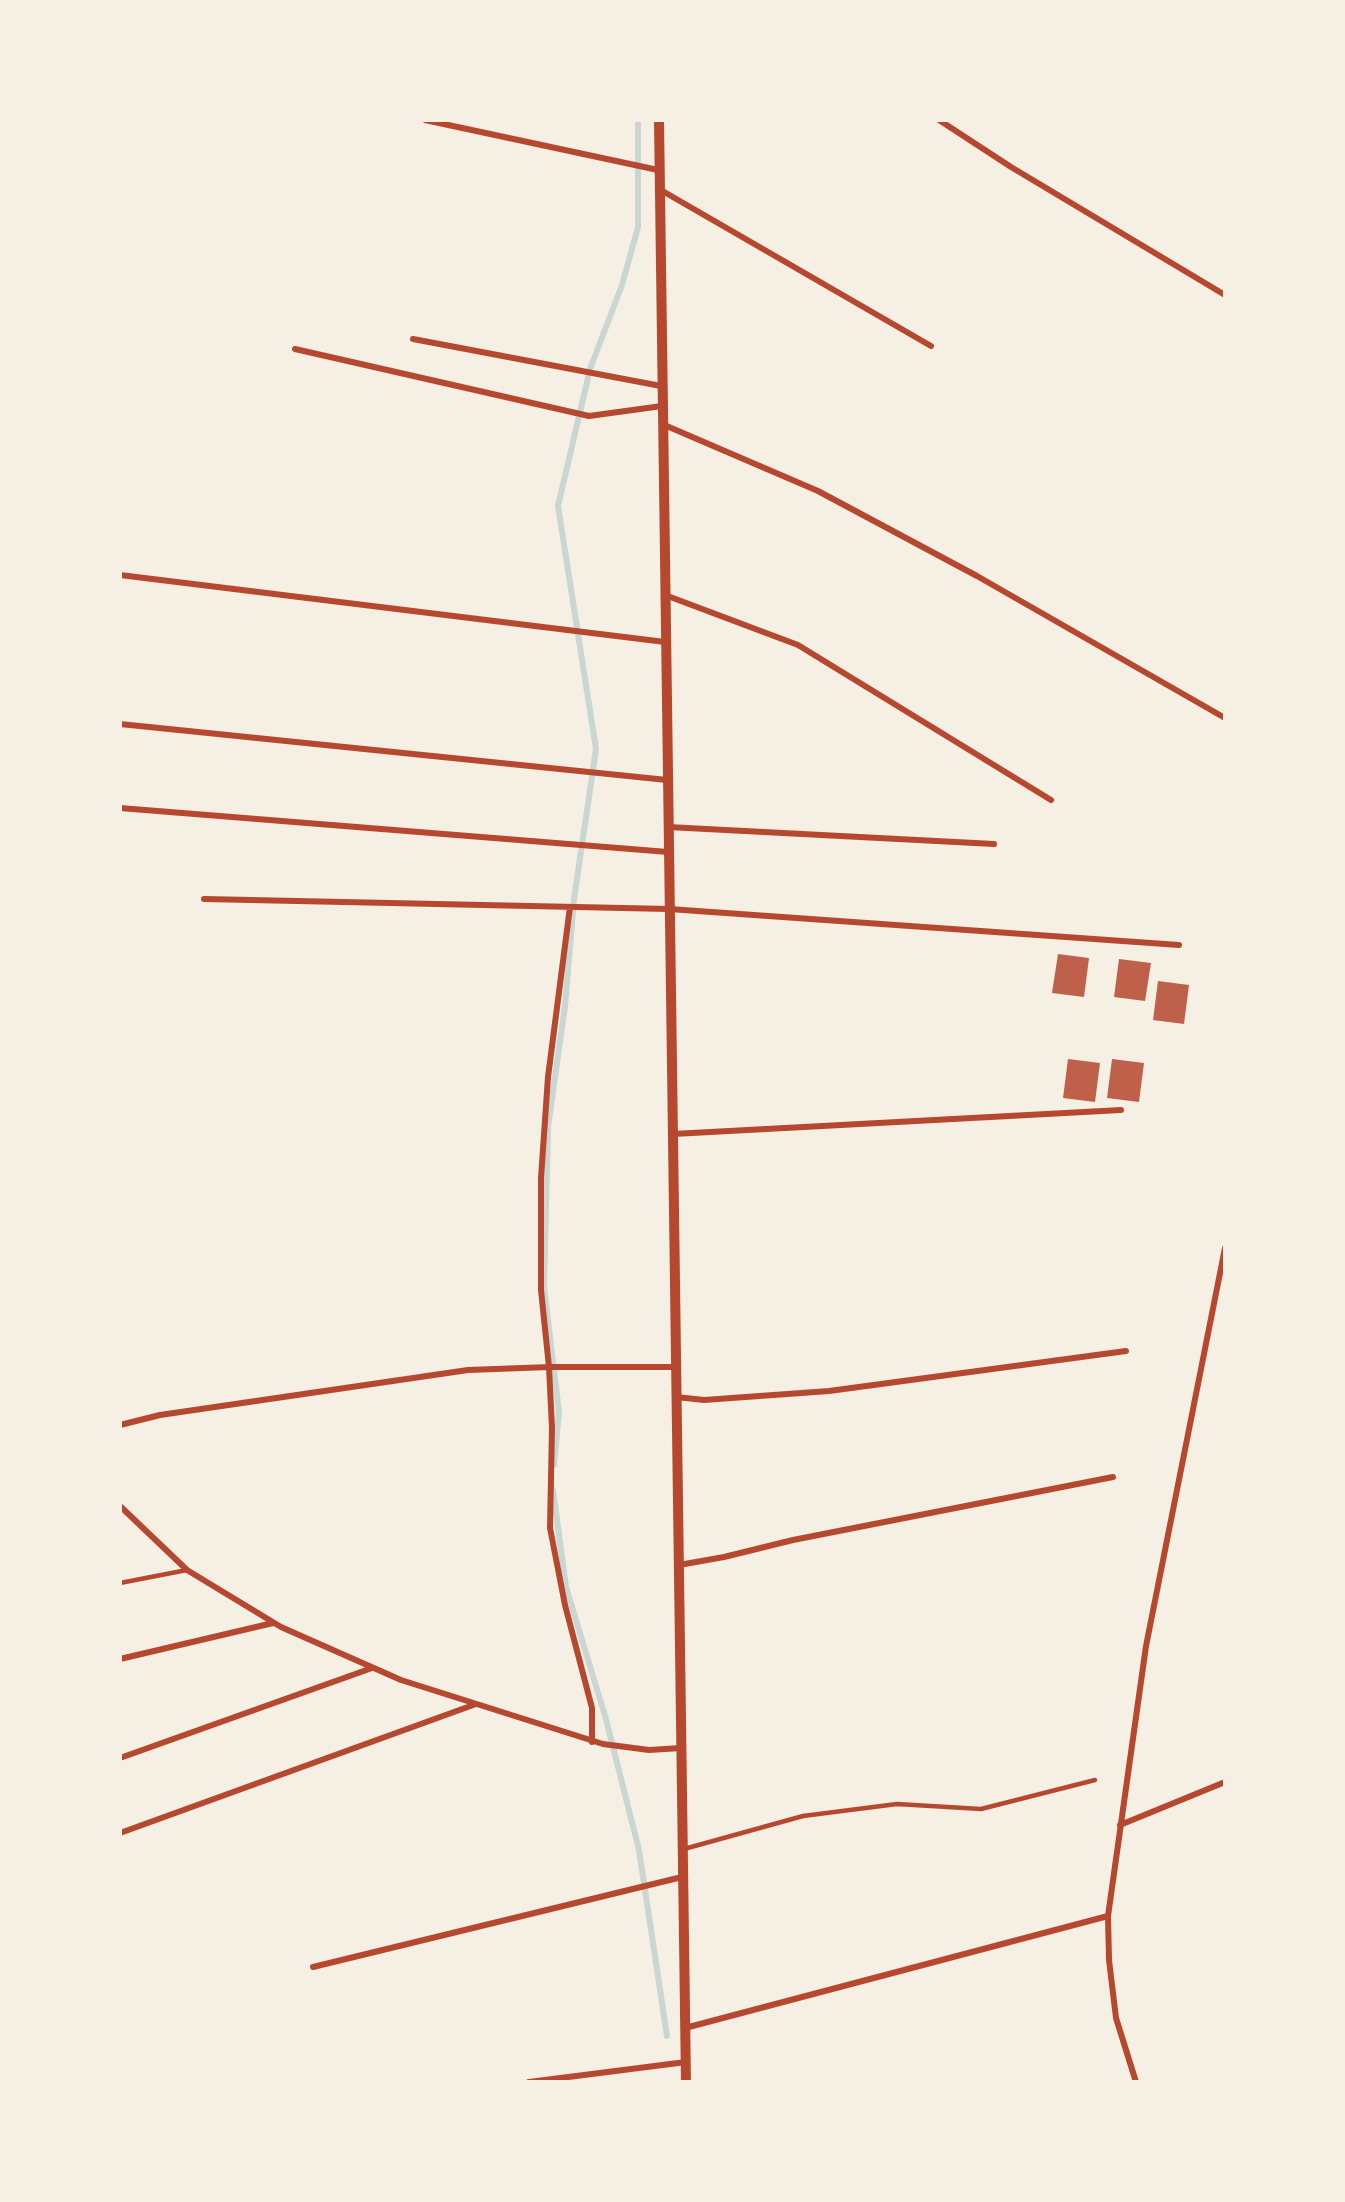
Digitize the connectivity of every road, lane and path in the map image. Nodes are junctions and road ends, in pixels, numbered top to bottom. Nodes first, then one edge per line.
1 (425, 120) edge
2 (658, 120) edge
3 (939, 120) edge
4 (655, 169) junction
5 (658, 189) junction
6 (1225, 295) edge
7 (413, 339) dead end
8 (931, 346) dead end
9 (295, 349) dead end
10 (661, 386) junction
11 (662, 406) junction
12 (662, 424) junction
13 (120, 575) edge
14 (664, 595) junction
15 (665, 642) junction
16 (1225, 717) edge
17 (120, 724) edge
18 (667, 780) junction
19 (1051, 800) dead end
20 (120, 808) edge
21 (668, 827) junction
22 (994, 844) dead end
23 (668, 852) junction
24 (204, 899) dead end
25 (570, 907) junction
26 (669, 909) junction
27 (1179, 945) dead end
28 (1121, 1110) dead end
29 (672, 1134) junction
30 (1225, 1248) edge
31 (1126, 1351) dead end
32 (550, 1367) junction
33 (675, 1367) junction
34 (676, 1397) junction
35 (120, 1425) edge
36 (1113, 1477) dead end
37 (120, 1506) edge
38 (678, 1565) junction
39 (187, 1570) junction
40 (120, 1583) edge
41 (274, 1622) junction
42 (120, 1659) edge
43 (373, 1667) junction
44 (477, 1704) junction
45 (592, 1742) junction
46 (681, 1748) junction
47 (120, 1758) edge
48 (1095, 1780) dead end
49 (1225, 1782) edge
50 (1119, 1825) junction
51 (120, 1833) edge
52 (682, 1850) junction
53 (682, 1877) junction
54 (1108, 1916) junction
55 (313, 1967) dead end
56 (685, 2028) junction
57 (686, 2062) junction
58 (530, 2082) edge
59 (686, 2082) edge
60 (1136, 2082) edge

1 - 4 street
2 - 4 street
3 - 6 street
4 - 5 street
5 - 8 street
5 - 10 street
7 - 10 street
9 - 11 street
10 - 11 street
11 - 12 street
12 - 14 street
12 - 16 street
13 - 15 street
14 - 15 street
14 - 19 street
15 - 18 street
17 - 18 street
18 - 21 street
20 - 23 street
21 - 22 street
21 - 23 street
23 - 26 street
24 - 25 street
25 - 26 street
25 - 32 street
26 - 27 street
26 - 29 street
28 - 29 street
29 - 33 street
30 - 50 street
31 - 34 street
32 - 33 street
32 - 35 street
32 - 45 street
33 - 34 street
34 - 38 street
36 - 38 street
37 - 39 street
38 - 46 street
39 - 40 lane
39 - 41 street
41 - 42 street
41 - 43 street
43 - 44 street
43 - 47 street
44 - 45 street
44 - 51 street
45 - 46 street
46 - 52 street
48 - 52 lane
49 - 50 street
50 - 54 street
52 - 53 street
53 - 55 street
53 - 56 street
54 - 56 street
54 - 60 street
56 - 57 street
57 - 58 street
57 - 59 street

